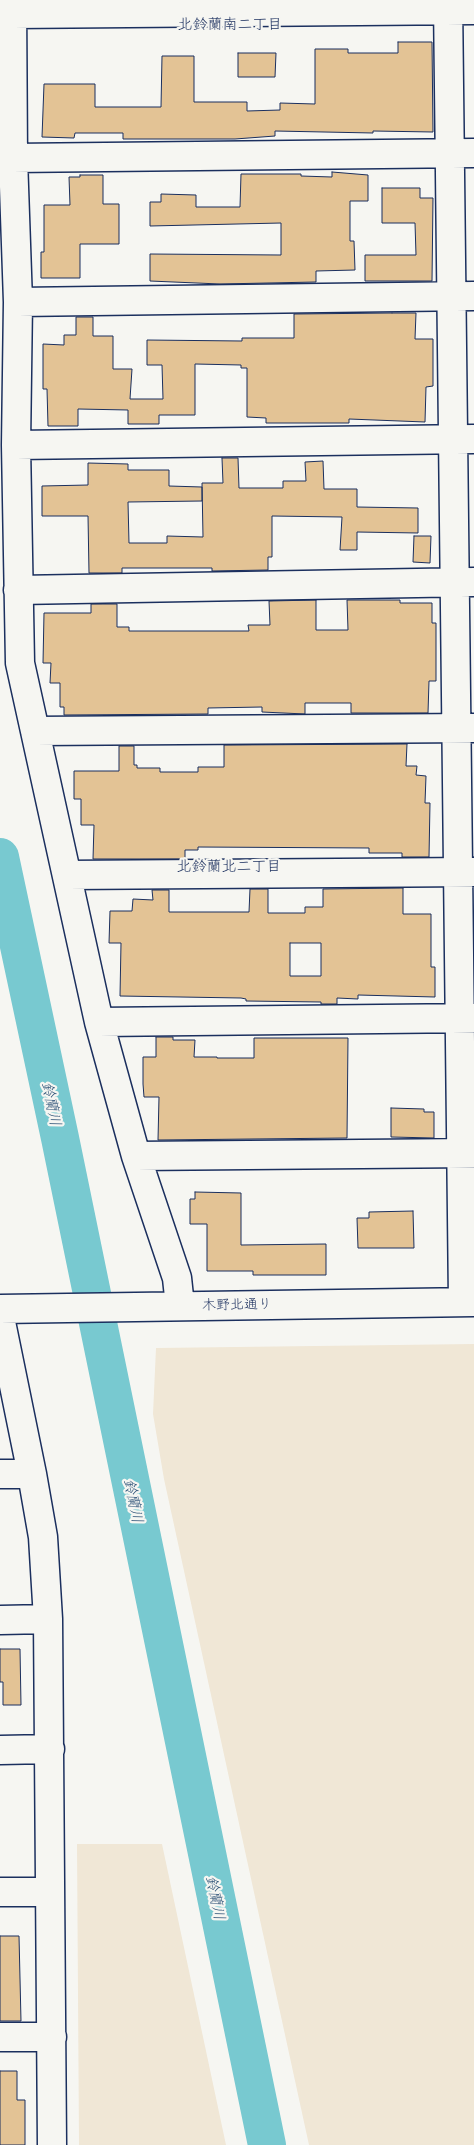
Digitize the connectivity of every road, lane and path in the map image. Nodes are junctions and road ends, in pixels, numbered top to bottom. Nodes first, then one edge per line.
1 (12, 7) edge
2 (456, 7) edge
3 (6, 47) edge
4 (462, 153) edge
5 (14, 158) junction
6 (463, 296) edge
7 (18, 302) junction
8 (463, 440) edge
9 (16, 445) junction
10 (464, 582) edge
11 (18, 590) junction
12 (465, 728) edge
13 (35, 732) junction
14 (466, 872) edge
15 (68, 875) junction
16 (467, 1018) edge
17 (99, 1022) junction
18 (467, 1153) edge
19 (136, 1156) junction
20 (468, 1302) edge
21 (180, 1306) junction
22 (0, 1308) edge
23 (0, 1317) edge
24 (0, 1474) edge
25 (32, 1474) junction
26 (48, 1619) junction
27 (0, 1620) edge
28 (50, 1749) junction
29 (0, 1750) edge
30 (0, 1892) edge
31 (49, 1892) junction
32 (52, 2037) junction
33 (0, 2038) edge
34 (52, 2145) edge

1 - 2 street
1 - 3 street
2 - 4 street
3 - 5 street
4 - 5 street
4 - 6 street
5 - 7 street
6 - 7 street
6 - 8 street
7 - 9 street
8 - 9 street
8 - 10 street
9 - 11 street
10 - 11 street
10 - 12 street
11 - 13 street
12 - 13 street
12 - 14 street
13 - 15 street
14 - 15 street
14 - 16 street
15 - 17 street
16 - 17 street
16 - 18 street
17 - 19 street
18 - 19 street
18 - 20 street
19 - 21 street
20 - 21 street, 木野北通り
21 - 22 street, 木野北通り
23 - 25 street
24 - 25 street
25 - 26 street
26 - 27 street
26 - 28 street
28 - 29 street
28 - 31 street
30 - 31 street
31 - 32 street
32 - 33 street
32 - 34 street

